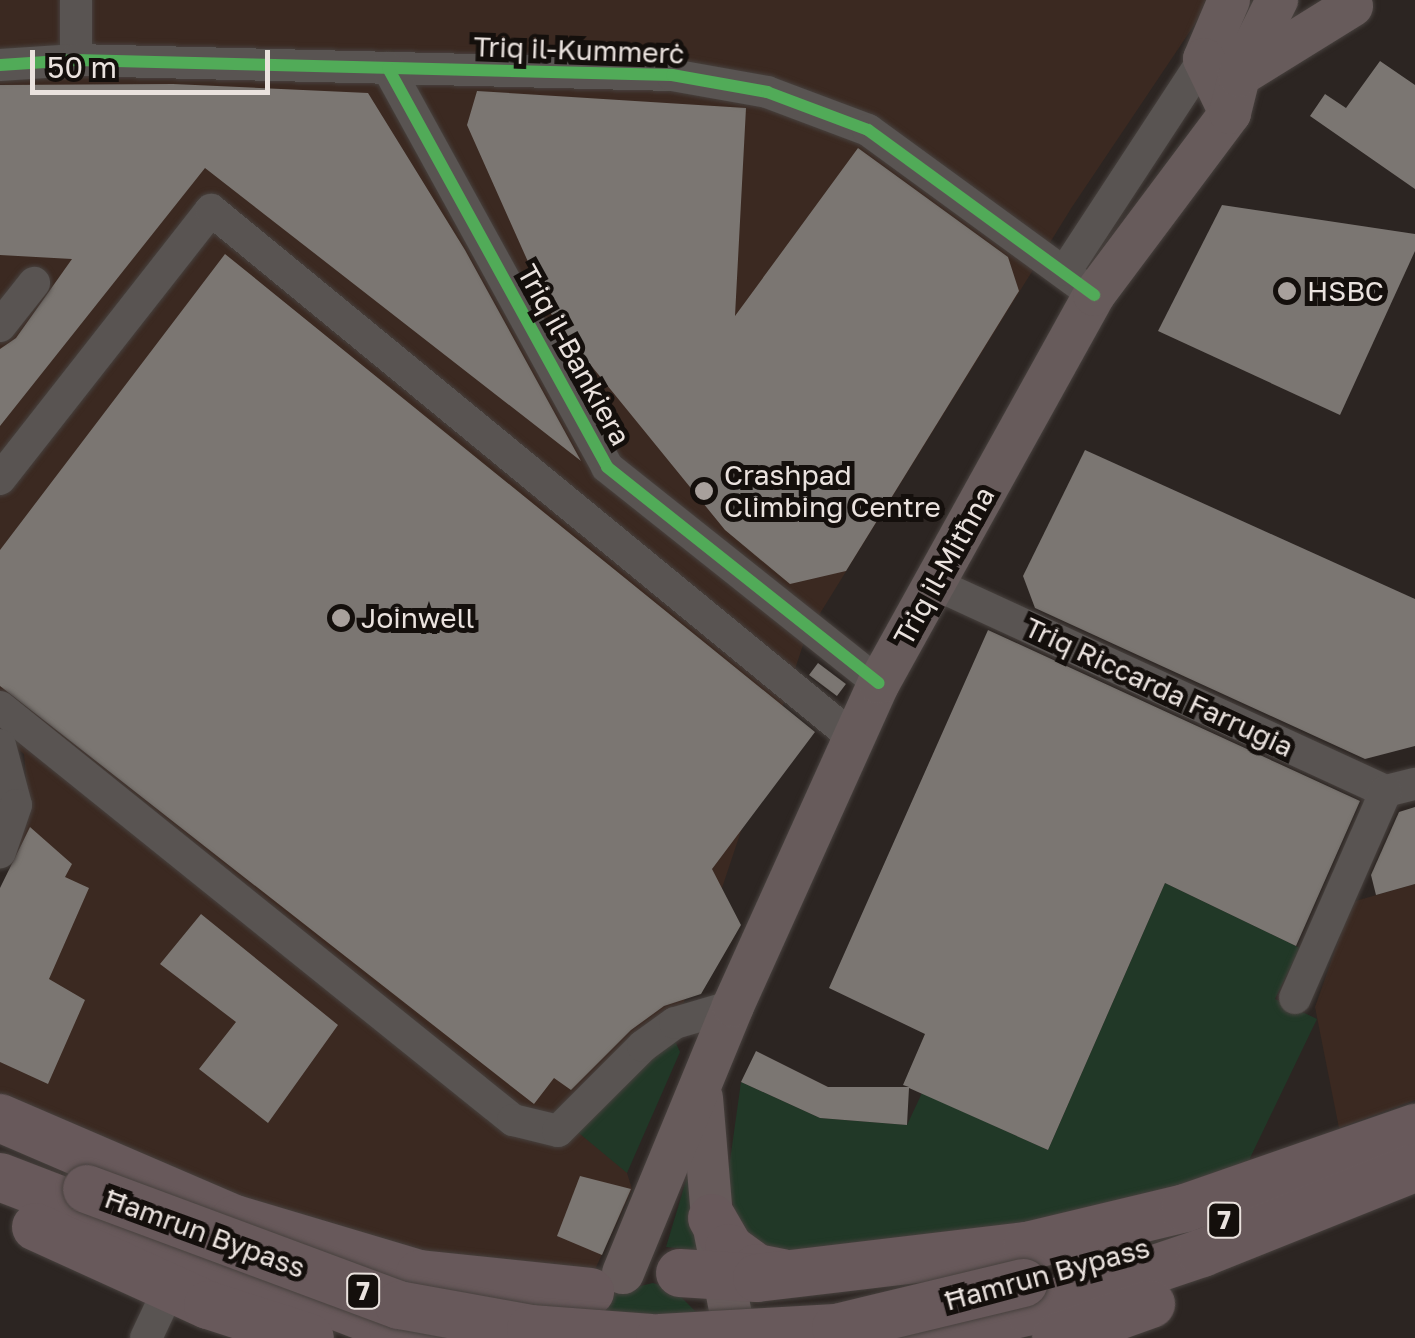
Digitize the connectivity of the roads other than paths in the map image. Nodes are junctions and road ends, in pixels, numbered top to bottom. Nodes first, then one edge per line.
1 (76, 0) edge
2 (1229, 0) edge
3 (1277, 0) edge
4 (1359, 2) edge
5 (76, 60) junction
6 (0, 65) edge
7 (388, 68) junction
8 (1224, 83) junction
9 (0, 282) edge
10 (1080, 283) junction
11 (0, 326) edge
12 (0, 479) edge
13 (933, 582) junction
14 (880, 682) junction
15 (0, 707) edge
16 (855, 739) junction
17 (0, 745) edge
18 (1400, 787) edge
19 (0, 852) edge
20 (1295, 998) dead end
21 (733, 1006) junction
22 (702, 1088) junction
23 (0, 1118) edge
24 (1415, 1131) edge
25 (0, 1150) edge
26 (1415, 1168) edge
27 (1415, 1176) edge
28 (0, 1177) edge
29 (84, 1201) junction
30 (0, 1211) edge
31 (712, 1218) junction
32 (701, 1275) junction
33 (791, 1275) junction
34 (606, 1282) junction
35 (170, 1288) junction
36 (1037, 1311) edge
37 (734, 1336) edge
38 (567, 1337) edge
39 (146, 1338) edge
40 (310, 1338) edge
41 (442, 1338) edge
42 (651, 1338) edge
43 (660, 1338) edge
44 (916, 1338) edge

1 - 5 street
2 - 8 main road
3 - 8 main road, Triq il-Mitħna
4 - 8 main road, Triq il-Mitħna
5 - 6 street, Triq il-Kummerċ
5 - 7 street, Triq il-Kummerċ
7 - 10 street, Triq il-Kummerċ
7 - 14 street, Triq il-Bankiera
8 - 10 main road, Triq il-Mitħna
8 - 10 street
9 - 11 street
10 - 13 main road, Triq il-Mitħna
12 - 16 street
13 - 14 main road, Triq il-Mitħna
13 - 18 street, Triq Riccarda Farrugia
14 - 16 main road, Triq il-Mitħna
15 - 21 street
16 - 21 main road, Triq il-Mitħna
17 - 19 street
18 - 20 street, Triq Riccarda Farrugia
21 - 22 main road, Triq il-Mitħna
22 - 31 main road, Triq il-Mitħna
22 - 34 main road, Triq il-Mitħna
23 - 34 highway
24 - 33 highway
24 - 36 highway, Ħamrun Bypass / 7
25 - 29 highway, Ħamrun Bypass / 7
26 - 36 highway, Ħamrun Bypass / 7
27 - 36 highway
28 - 29 highway, Ħamrun Bypass / 7
29 - 41 highway, Ħamrun Bypass / 7
29 - 42 highway, Ħamrun Bypass / 7, bridge
30 - 35 highway
31 - 32 main road, Triq il-Mitħna
31 - 33 highway
32 - 33 highway
32 - 34 main road
32 - 37 main road, Triq il-Mitħna
34 - 38 main road, Triq il-Mitħna
35 - 39 street
35 - 40 highway
36 - 43 highway, Ħamrun Bypass / 7, bridge
36 - 44 highway, Ħamrun Bypass / 7

